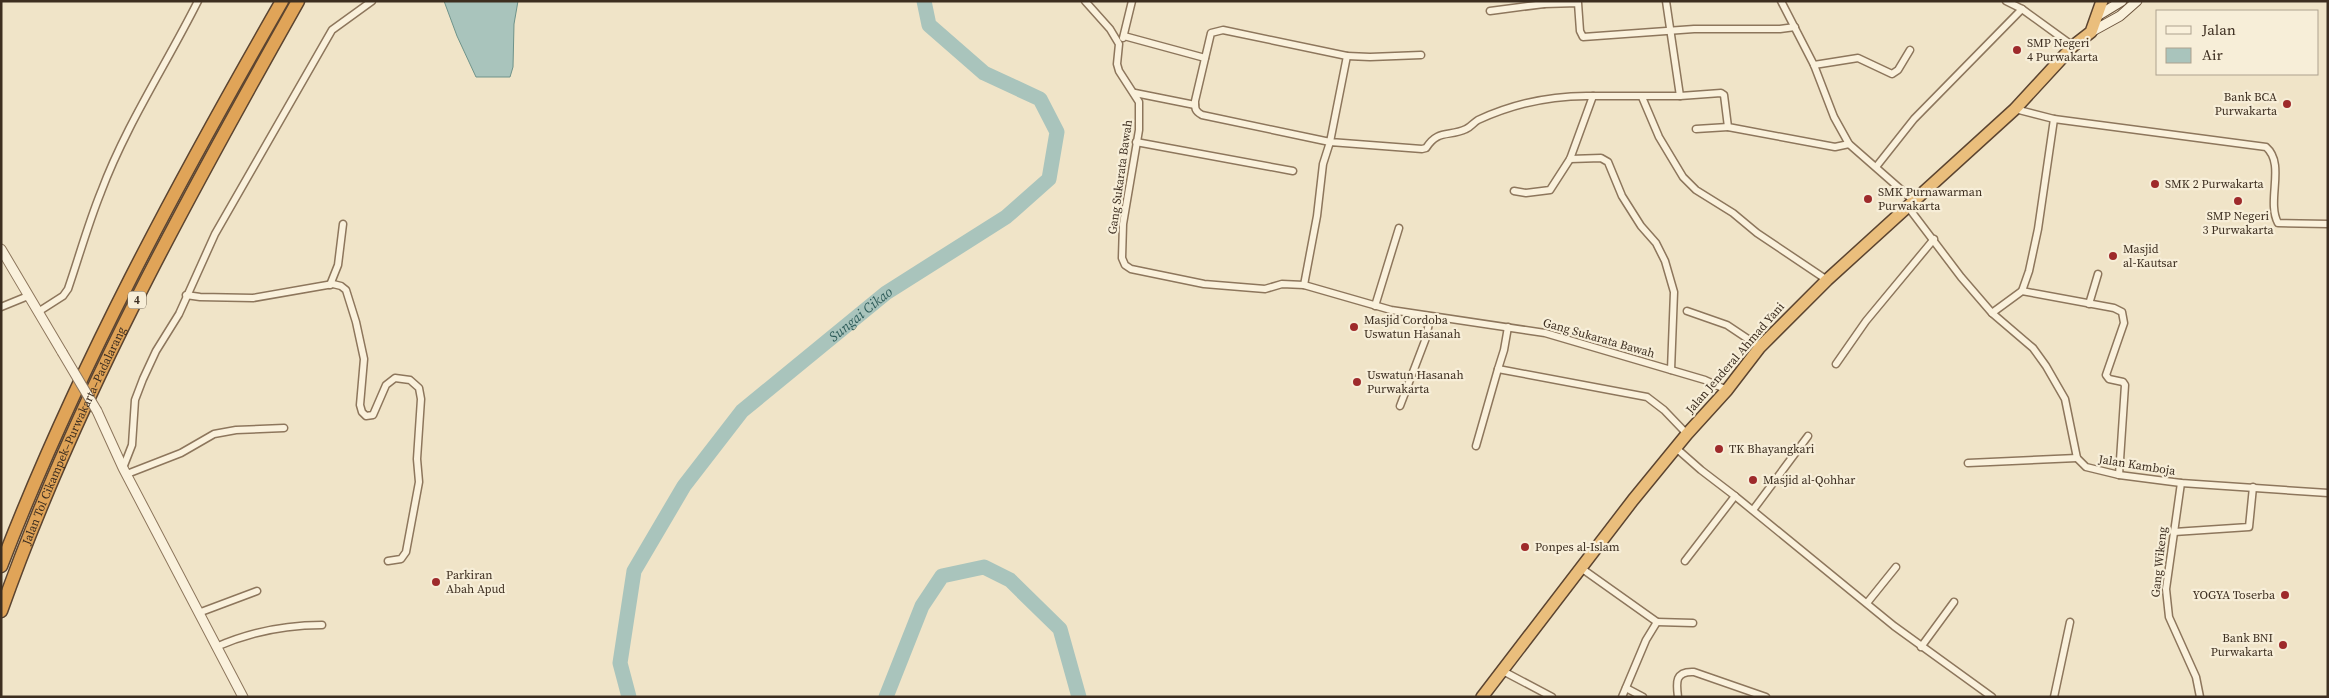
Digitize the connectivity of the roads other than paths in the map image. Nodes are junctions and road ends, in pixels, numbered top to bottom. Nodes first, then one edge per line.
1 (198, 1) edge
2 (282, 1) edge
3 (298, 1) edge
4 (372, 1) edge
5 (1085, 1) edge
6 (1132, 1) edge
7 (1666, 1) edge
8 (1781, 1) edge
9 (2006, 1) edge
10 (2102, 1) edge
11 (2122, 1) edge
12 (2137, 1) edge
13 (1544, 2) edge
14 (2022, 9) junction
15 (1490, 11) dead end
16 (2098, 15) junction
17 (1795, 27) junction
18 (1671, 31) junction
19 (2091, 32) junction
20 (1124, 36) junction
21 (1119, 44) junction
22 (2073, 46) junction
23 (1910, 50) dead end
24 (1421, 55) dead end
25 (1347, 56) junction
26 (1206, 58) junction
27 (1814, 65) junction
28 (1135, 93) junction
29 (1593, 96) junction
30 (1680, 96) junction
31 (1642, 97) junction
32 (1195, 105) junction
33 (2014, 109) junction
34 (2054, 119) junction
35 (1728, 127) junction
36 (1696, 129) dead end
37 (1136, 142) junction
38 (1330, 142) junction
39 (1849, 144) junction
40 (1570, 158) junction
41 (1876, 167) junction
42 (1293, 171) dead end
43 (1514, 191) dead end
44 (1911, 204) junction
45 (343, 224) dead end
46 (2328, 224) edge
47 (1399, 228) dead end
48 (1934, 239) junction
49 (1, 249) edge
50 (2098, 274) dead end
51 (1826, 280) junction
52 (330, 285) junction
53 (1304, 285) junction
54 (2022, 292) junction
55 (186, 295) junction
56 (28, 296) junction
57 (2090, 304) junction
58 (1, 306) edge
59 (1375, 306) junction
60 (1687, 311) dead end
61 (38, 312) junction
62 (1992, 313) junction
63 (1430, 318) junction
64 (1508, 327) junction
65 (1760, 347) junction
66 (1836, 364) dead end
67 (1498, 369) junction
68 (1671, 370) junction
69 (1726, 390) junction
70 (1400, 406) dead end
71 (284, 428) dead end
72 (1686, 434) junction
73 (1808, 436) dead end
74 (1476, 446) dead end
75 (1680, 452) junction
76 (2077, 458) junction
77 (1968, 463) dead end
78 (125, 471) junction
79 (2119, 475) junction
80 (2181, 483) junction
81 (2252, 487) junction
82 (2328, 493) edge
83 (1735, 496) junction
84 (1753, 510) junction
85 (2174, 532) junction
86 (388, 561) dead end
87 (1685, 561) dead end
88 (1, 566) edge
89 (1896, 567) dead end
90 (1582, 568) junction
91 (257, 591) dead end
92 (1954, 602) dead end
93 (1866, 603) junction
94 (1, 610) edge
95 (201, 612) junction
96 (1657, 622) junction
97 (2070, 622) dead end
98 (1693, 623) dead end
99 (322, 625) dead end
100 (216, 647) junction
101 (1921, 647) junction
102 (1501, 670) junction
103 (1626, 688) junction
104 (243, 697) edge
105 (1482, 697) edge
106 (1552, 697) edge
107 (1622, 697) edge
108 (1643, 697) edge
109 (1678, 697) edge
110 (1766, 697) edge
111 (1992, 697) edge
112 (2054, 697) edge
113 (2200, 697) edge

1 - 61 street
2 - 88 highway, Jalan Tol Cikampek–Purwakarta–Padalarang / 4
3 - 94 highway, Jalan Tol Cikampek–Purwakarta–Padalarang / 4
4 - 55 street
5 - 21 street
6 - 20 street
7 - 18 street
8 - 17 street
9 - 14 street
10 - 16 highway, Jalan Jenderal Ahmad Yani
11 - 16 street
12 - 19 street, Jalan Jenderal Ahmad Yani
13 - 15 street
13 - 18 street
14 - 22 street
14 - 41 street
16 - 19 highway, Jalan Jenderal Ahmad Yani
17 - 18 street
17 - 27 street
18 - 30 street
19 - 22 highway, Jalan Jenderal Ahmad Yani
20 - 21 street
20 - 26 street
21 - 28 street, Gang Sukarata Bawah
22 - 33 highway, Jalan Jenderal Ahmad Yani
23 - 27 street
24 - 25 street
25 - 26 street
25 - 38 street
26 - 32 street
27 - 39 street
28 - 32 street
28 - 37 street, Gang Sukarata Bawah
29 - 31 street
29 - 38 street
29 - 40 street
30 - 31 street
30 - 35 street
31 - 51 street
32 - 38 street
33 - 34 street
33 - 44 highway, Jalan Jenderal Ahmad Yani
34 - 46 street
34 - 54 street
35 - 36 street
35 - 39 street
37 - 42 street
37 - 53 street, Gang Sukarata Bawah
38 - 53 street
39 - 41 street
40 - 43 street
40 - 68 street
41 - 44 street
44 - 48 street
44 - 51 highway, Jalan Jenderal Ahmad Yani
45 - 52 street
47 - 59 street
48 - 62 street
48 - 66 street
49 - 56 street
50 - 57 street
51 - 65 highway, Jalan Jenderal Ahmad Yani
52 - 55 street
52 - 86 street
53 - 59 street, Gang Sukarata Bawah
54 - 57 street
54 - 62 street
55 - 78 street
56 - 58 street
56 - 61 street
57 - 79 street
59 - 63 street, Gang Sukarata Bawah
60 - 65 street
61 - 78 street, bridge
62 - 76 street
63 - 64 street, Gang Sukarata Bawah
63 - 70 street
64 - 67 street
64 - 68 street, Gang Sukarata Bawah
65 - 69 highway, Jalan Jenderal Ahmad Yani
67 - 72 street
67 - 74 street
68 - 69 street, Gang Sukarata Bawah
69 - 72 highway, Jalan Jenderal Ahmad Yani
71 - 78 street
72 - 75 highway, Jalan Jenderal Ahmad Yani
73 - 84 street
75 - 83 street
75 - 90 highway, Jalan Jenderal Ahmad Yani
76 - 77 street
76 - 79 street, Jalan Kamboja
78 - 95 street
79 - 80 street, Jalan Kamboja
80 - 81 street, Jalan Kamboja
80 - 85 street, Gang Wikeng
81 - 82 street, Jalan Kamboja
81 - 85 street
83 - 84 street
83 - 87 street
84 - 93 street
85 - 113 street, Gang Wikeng
89 - 93 street
90 - 96 street
90 - 102 highway, Jalan Jenderal Ahmad Yani
91 - 95 street
92 - 101 street
93 - 101 street
95 - 100 street
96 - 98 street
96 - 103 street
97 - 112 street
99 - 100 street
100 - 104 street
101 - 111 street
102 - 105 highway, Jalan Jenderal Ahmad Yani
102 - 106 street
103 - 107 street
103 - 108 street
109 - 110 street

